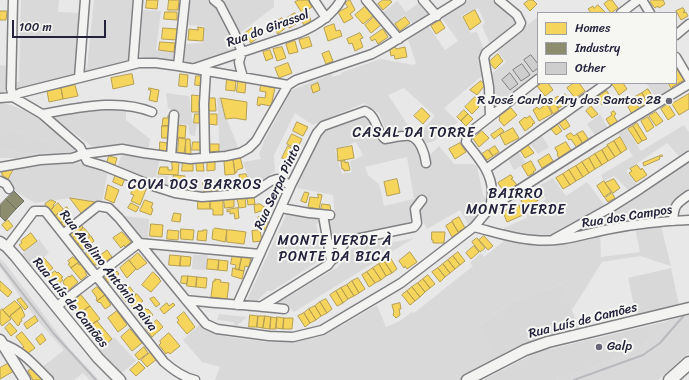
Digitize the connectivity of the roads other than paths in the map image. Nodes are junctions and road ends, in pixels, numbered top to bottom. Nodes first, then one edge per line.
1 (13, 0) edge
2 (85, 0) edge
3 (138, 0) edge
4 (185, 0) edge
5 (214, 0) edge
6 (314, 0) edge
7 (340, 0) edge
8 (366, 0) edge
9 (423, 0) edge
10 (462, 0) edge
11 (499, 0) edge
12 (638, 0) edge
13 (642, 0) edge
14 (622, 12) edge
15 (649, 12) edge
16 (437, 16) junction
17 (326, 18) junction
18 (689, 24) edge
19 (677, 34) edge
20 (399, 39) junction
21 (242, 52) junction
22 (677, 59) edge
23 (133, 64) junction
24 (178, 66) junction
25 (194, 69) junction
26 (206, 71) junction
27 (243, 77) junction
28 (79, 78) junction
29 (537, 79) edge
30 (689, 79) edge
31 (606, 84) edge
32 (689, 84) edge
33 (288, 85) junction
34 (13, 97) junction
35 (0, 98) edge
36 (152, 112) dead end
37 (42, 114) junction
38 (174, 115) dead end
39 (490, 116) junction
40 (84, 154) junction
41 (689, 156) edge
42 (171, 157) junction
43 (205, 157) junction
44 (426, 163) dead end
45 (0, 167) edge
46 (486, 168) junction
47 (0, 181) edge
48 (291, 185) junction
49 (9, 189) dead end
50 (689, 195) edge
51 (422, 200) dead end
52 (281, 208) junction
53 (490, 208) junction
54 (689, 220) edge
55 (672, 221) junction
56 (474, 227) junction
57 (63, 234) junction
58 (552, 240) junction
59 (346, 241) junction
60 (139, 243) junction
61 (328, 243) junction
62 (3, 244) edge
63 (260, 254) junction
64 (331, 261) junction
65 (96, 276) junction
66 (186, 300) junction
67 (56, 306) junction
68 (237, 306) junction
69 (262, 306) junction
70 (689, 308) edge
71 (284, 309) dead end
72 (1, 342) edge
73 (689, 363) edge
74 (25, 380) edge
75 (49, 380) edge
76 (120, 380) edge
77 (195, 380) edge
78 (467, 380) edge
79 (670, 380) edge

1 - 34 street
2 - 28 street
3 - 23 street
4 - 24 street
5 - 21 street
6 - 17 street
7 - 17 street, Rua do Girassol
8 - 20 street
9 - 16 street
10 - 16 street
11 - 39 street
12 - 14 street
13 - 15 street
16 - 20 street
17 - 21 street, Rua do Girassol
18 - 19 street
20 - 33 street
21 - 25 street, Rua do Girassol
21 - 27 street
22 - 30 street
23 - 24 street
23 - 28 street
24 - 25 street
25 - 26 street
26 - 27 street
26 - 43 street
27 - 33 street
28 - 34 street
29 - 39 street
31 - 46 street
32 - 53 street
33 - 43 street
34 - 35 street
34 - 37 street
36 - 37 street
37 - 40 street
38 - 42 street
39 - 46 street
40 - 42 street
40 - 45 street
40 - 48 street
41 - 58 street
42 - 43 street
44 - 48 street, Rua Serpa Pinto
46 - 53 street
47 - 49 street
48 - 52 street, Rua Serpa Pinto
50 - 55 street
51 - 59 street
52 - 61 street
52 - 63 street, Rua Serpa Pinto
53 - 56 street
54 - 55 street, Rua dos Campos
55 - 58 street, Rua dos Campos
56 - 58 street, Rua dos Campos
56 - 66 street
57 - 60 street
57 - 62 street, Rua Avelino António Paiva
57 - 65 street, Rua Avelino António Paiva
59 - 61 street
59 - 64 street
60 - 63 street
60 - 65 street
60 - 66 street
61 - 64 street
62 - 67 main road, Rua Luís de Camões
63 - 68 street, Rua Serpa Pinto
64 - 69 street
65 - 67 street
65 - 77 street, Rua Avelino António Paiva
66 - 68 street
67 - 76 main road, Rua Luís de Camões
68 - 69 street
69 - 71 street
70 - 78 main road, Rua Luís de Camões
72 - 74 main road
72 - 75 street
73 - 79 highway

